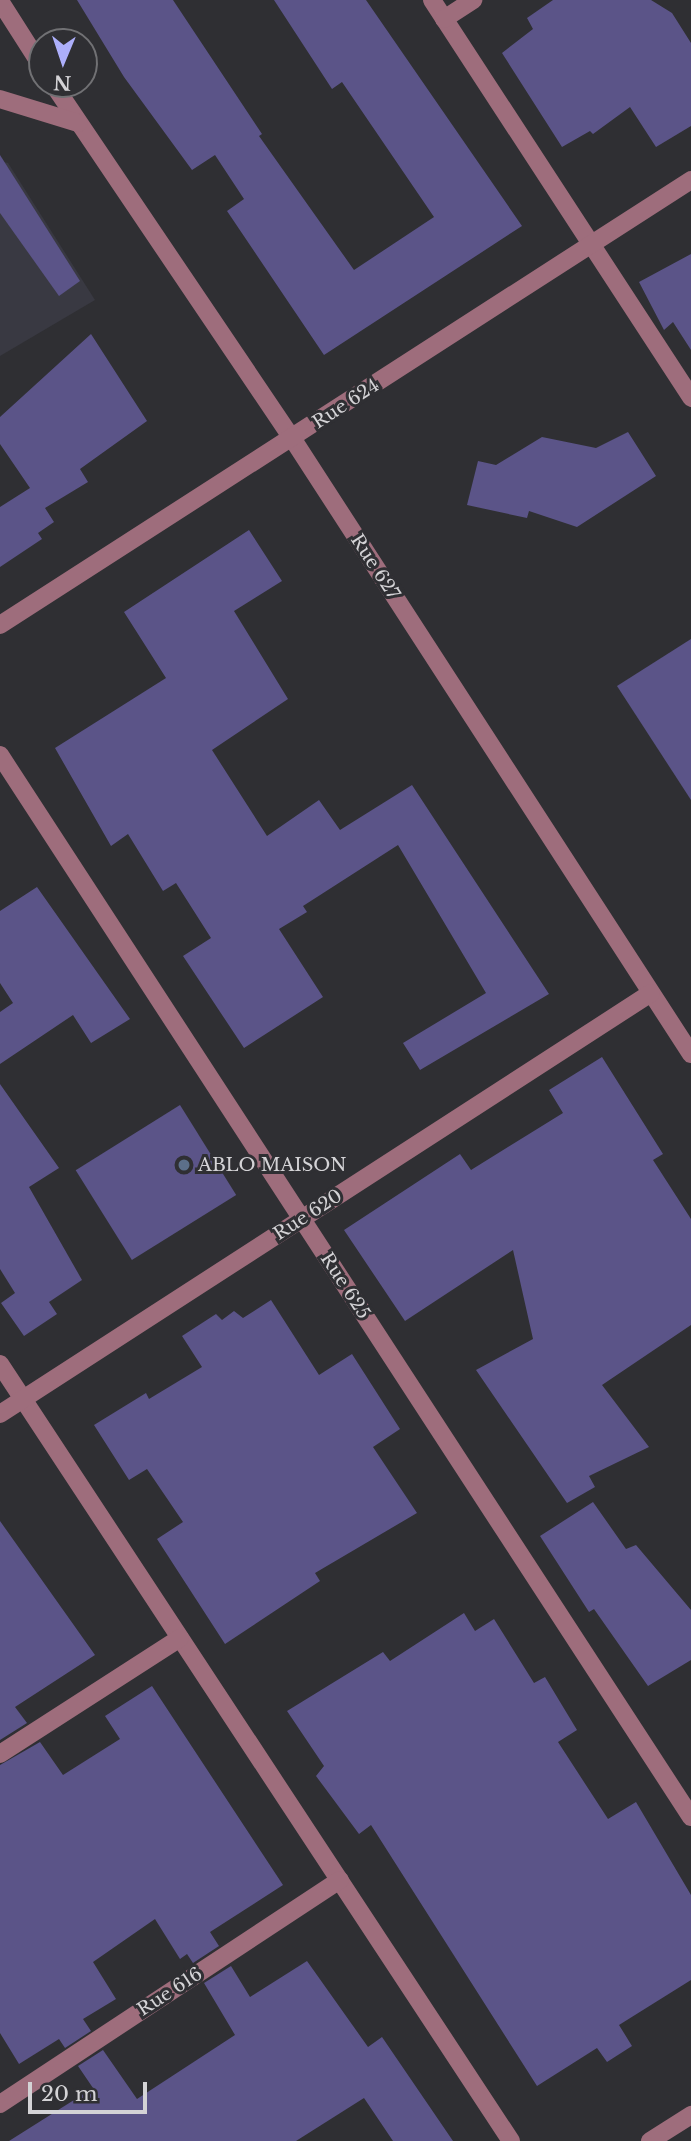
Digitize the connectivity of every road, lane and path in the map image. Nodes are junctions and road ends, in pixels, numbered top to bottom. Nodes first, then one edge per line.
1 (432, 0) edge
2 (473, 0) edge
3 (0, 1) edge
4 (444, 19) junction
5 (28, 45) edge
6 (62, 98) edge
7 (0, 99) edge
8 (78, 123) junction
9 (691, 180) edge
10 (591, 245) junction
11 (691, 398) edge
12 (292, 438) junction
13 (0, 625) edge
14 (0, 755) edge
15 (651, 993) junction
16 (691, 1054) edge
17 (301, 1219) junction
18 (0, 1364) edge
19 (23, 1399) junction
20 (0, 1414) edge
21 (180, 1638) junction
22 (0, 1754) edge
23 (691, 1817) edge
24 (340, 1880) junction
25 (0, 2104) edge
26 (691, 2115) edge
27 (511, 2141) edge
28 (650, 2141) edge

1 - 4 street
2 - 4 street
3 - 5 street
4 - 10 street
6 - 8 street, Rue 627
7 - 8 street
8 - 12 street, Rue 627
9 - 10 street, Rue 624
10 - 11 street
10 - 12 street, Rue 624
12 - 13 street, Rue 624
12 - 15 street, Rue 627
14 - 17 street, Rue 625
15 - 16 street, Rue 627
15 - 17 street, Rue 620
17 - 19 street, Rue 620
17 - 23 street, Rue 625
18 - 19 street
19 - 20 street, Rue 620
19 - 21 street
21 - 22 street
21 - 24 street
24 - 25 street, Rue 616
24 - 27 street
26 - 28 street

